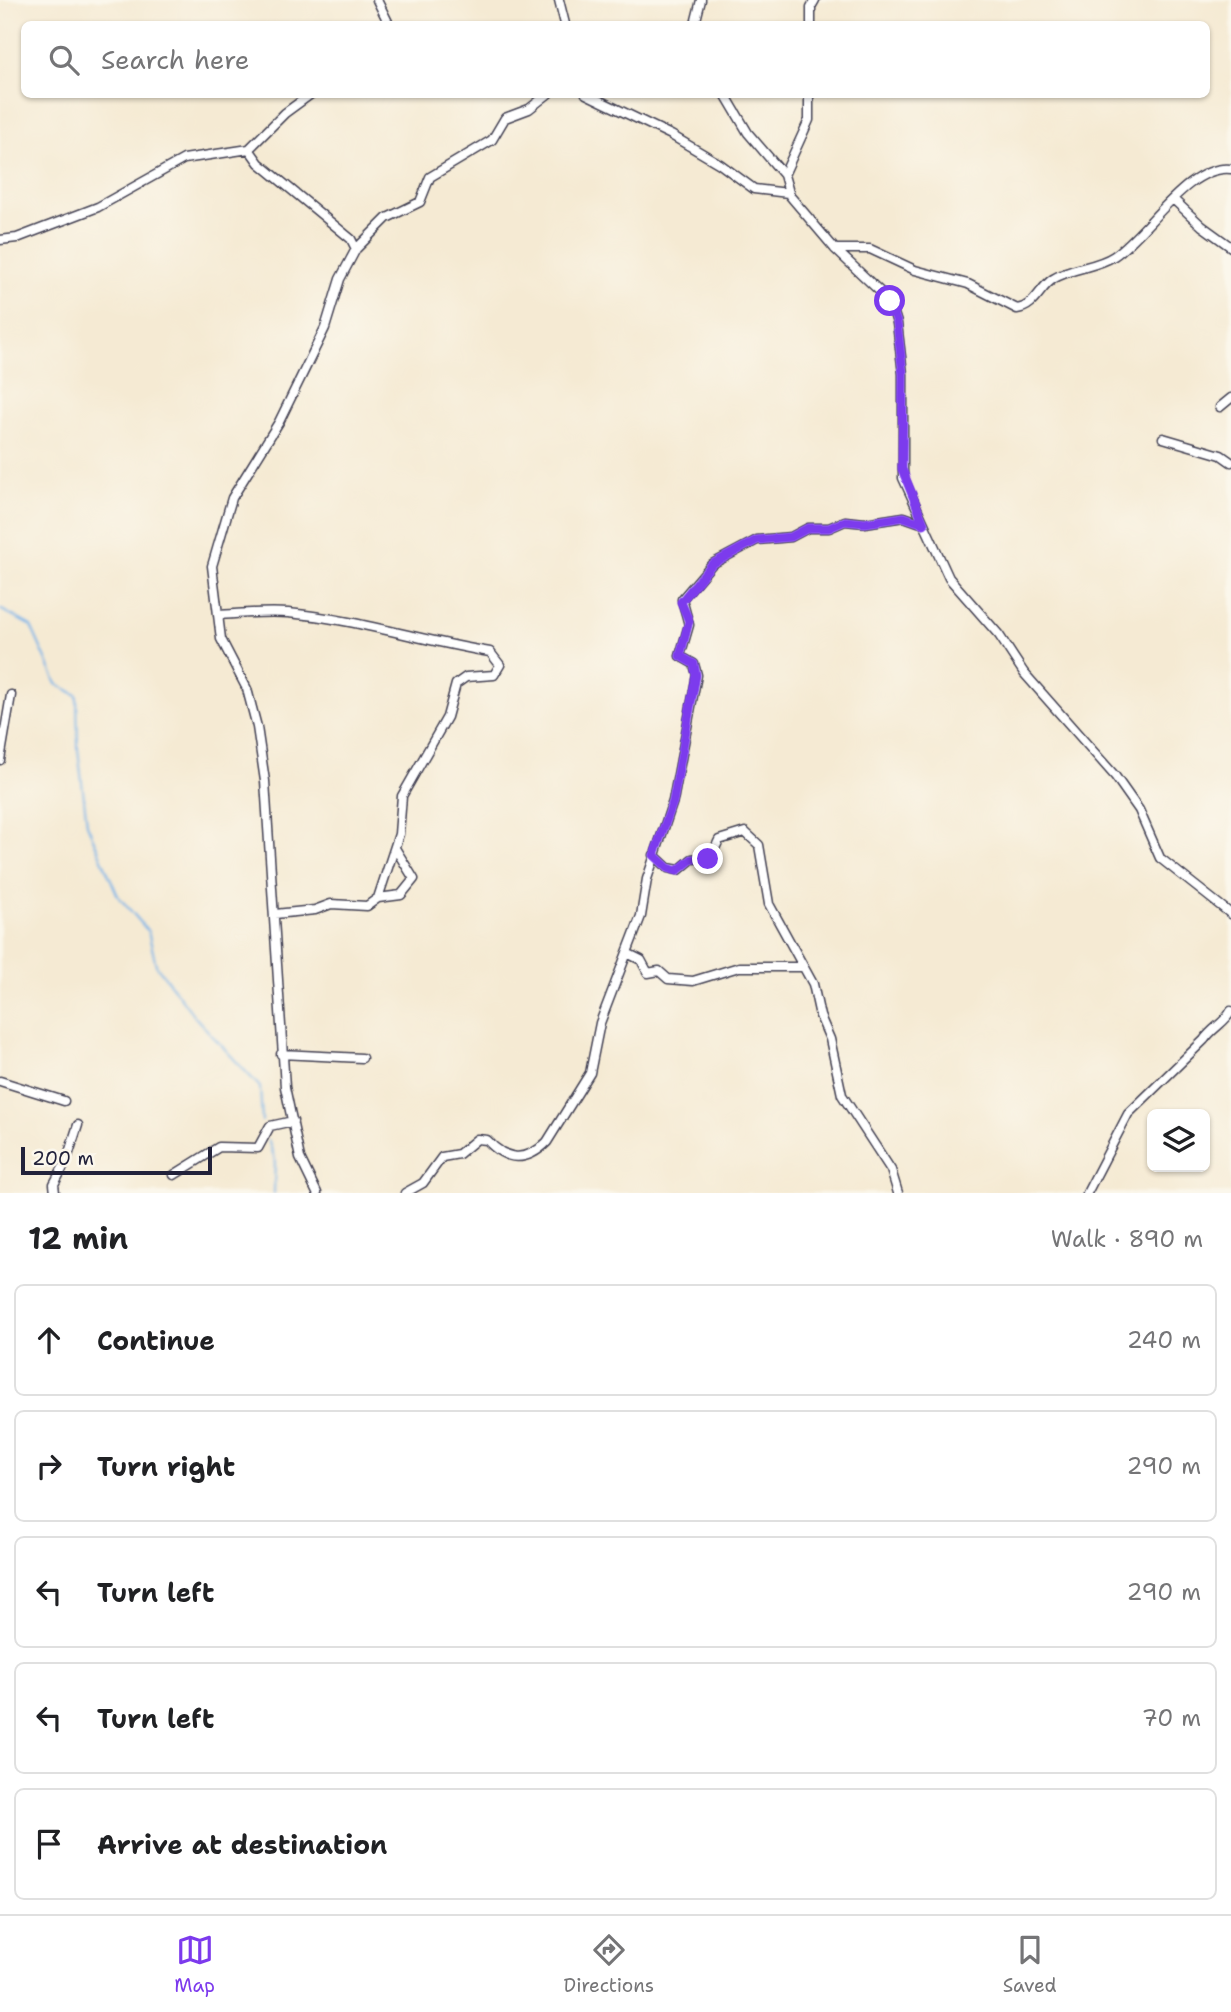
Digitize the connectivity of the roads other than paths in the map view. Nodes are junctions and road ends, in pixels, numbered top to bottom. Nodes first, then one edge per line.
1 (377, 0) edge
2 (559, 0) edge
3 (701, 0) edge
4 (815, 0) edge
5 (388, 21) edge
6 (564, 21) edge
7 (696, 21) edge
8 (811, 21) edge
9 (306, 98) edge
10 (543, 98) edge
11 (594, 98) edge
12 (727, 98) edge
13 (809, 98) edge
14 (249, 149) junction
15 (1231, 169) edge
16 (784, 175) junction
17 (788, 193) junction
18 (1173, 199) junction
19 (0, 240) edge
20 (1231, 247) edge
21 (356, 249) junction
22 (835, 249) junction
23 (1231, 398) edge
24 (1220, 407) dead end
25 (1163, 438) dead end
26 (1231, 462) edge
27 (924, 524) junction
28 (218, 615) junction
29 (11, 695) dead end
30 (0, 760) edge
31 (395, 848) junction
32 (654, 855) junction
33 (378, 898) junction
34 (275, 914) junction
35 (1231, 914) edge
36 (627, 953) junction
37 (803, 967) junction
38 (1231, 1011) edge
39 (281, 1054) junction
40 (362, 1058) dead end
41 (0, 1081) edge
42 (64, 1101) dead end
43 (293, 1121) junction
44 (78, 1125) dead end
45 (174, 1175) dead end
46 (55, 1193) edge
47 (317, 1193) edge
48 (405, 1193) edge
49 (898, 1193) edge
50 (1087, 1193) edge

1 - 5 street
2 - 6 street
3 - 7 street
4 - 8 street
9 - 14 street
10 - 21 street
11 - 17 street
12 - 16 street
13 - 16 street
14 - 19 street
14 - 21 street
15 - 18 street
16 - 17 street
17 - 22 street
18 - 20 street
18 - 22 street
21 - 28 street
22 - 27 street
23 - 24 street
25 - 26 street
27 - 32 street
27 - 35 street
28 - 31 street
28 - 34 street
29 - 30 street
31 - 33 street
31 - 33 street
32 - 36 street
32 - 37 street
33 - 34 street
34 - 39 street
36 - 37 street
36 - 48 street
37 - 49 street
38 - 50 street
39 - 40 street
39 - 43 street
41 - 42 street
43 - 45 street
43 - 47 street
44 - 46 street

